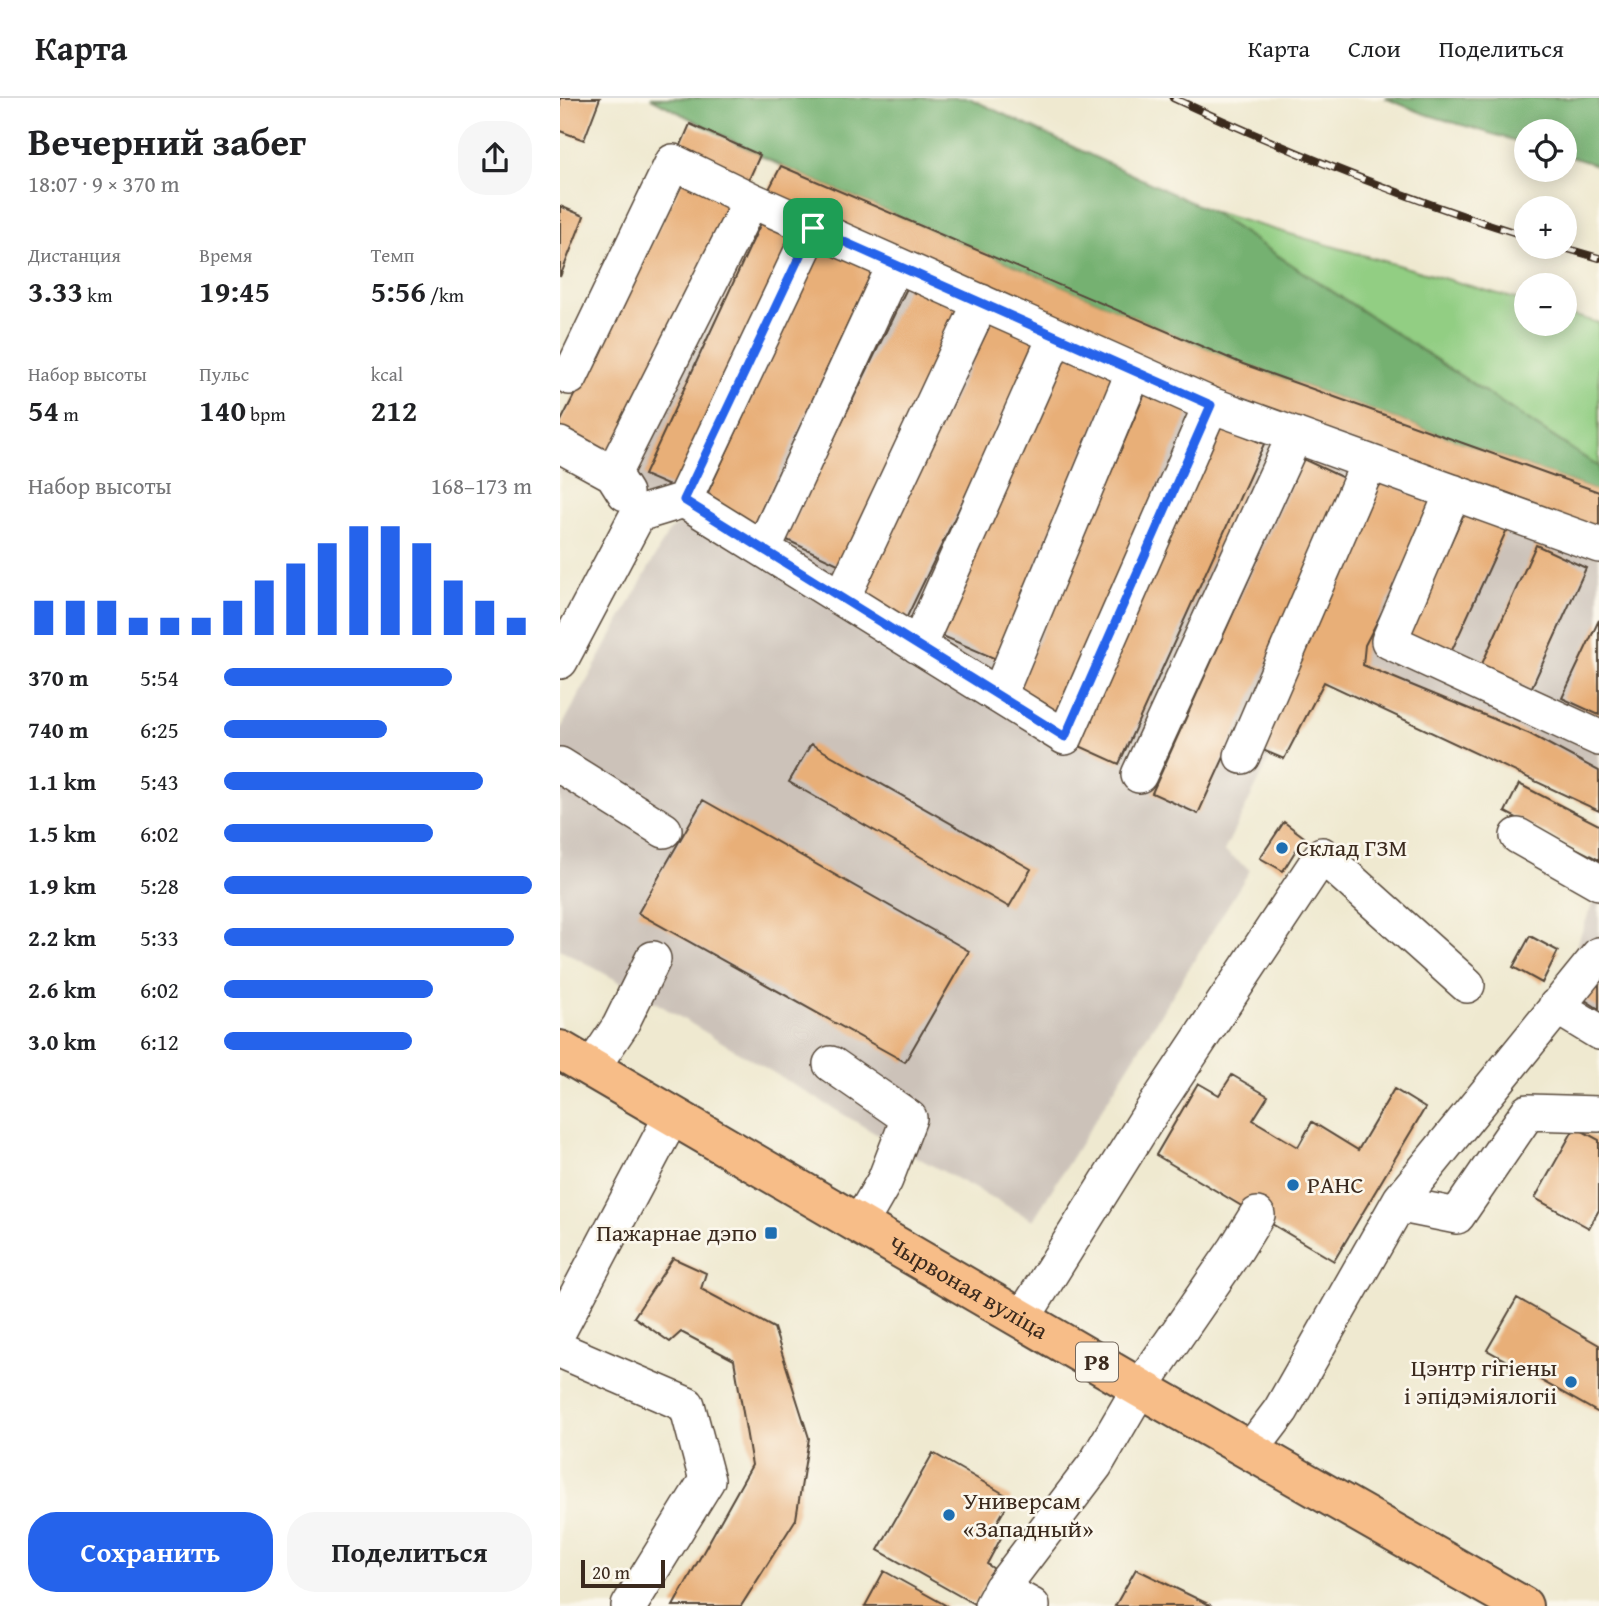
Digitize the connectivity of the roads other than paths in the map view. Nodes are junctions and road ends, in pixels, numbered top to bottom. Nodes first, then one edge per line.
1 (751, 200) junction
2 (813, 228) junction
3 (895, 265) junction
4 (981, 302) junction
5 (1056, 336) junction
6 (1134, 371) junction
7 (563, 382) edge
8 (1211, 405) junction
9 (1295, 435) junction
10 (560, 445) edge
11 (1369, 462) junction
12 (613, 474) junction
13 (1453, 492) junction
14 (684, 500) junction
15 (638, 514) junction
16 (1599, 545) edge
17 (764, 550) junction
18 (842, 598) junction
19 (918, 646) junction
20 (560, 661) edge
21 (999, 695) junction
22 (1599, 738) edge
23 (1242, 756) dead end
24 (560, 765) edge
25 (1139, 775) dead end
26 (663, 830) dead end
27 (1518, 836) dead end
28 (1599, 882) edge
29 (1599, 955) edge
30 (653, 958) dead end
31 (1467, 985) dead end
32 (1556, 1006) junction
33 (1599, 1032) edge
34 (576, 1059) edge
35 (831, 1064) dead end
36 (1599, 1114) edge
37 (672, 1116) junction
38 (1401, 1199) junction
39 (1257, 1215) dead end
40 (859, 1224) junction
41 (1023, 1319) junction
42 (560, 1328) edge
43 (560, 1350) edge
44 (1140, 1388) junction
45 (1250, 1451) junction
46 (997, 1598) edge
47 (629, 1606) edge
48 (1032, 1606) edge
49 (1523, 1606) edge

1 - 2 street
1 - 7 street
1 - 12 street
2 - 3 street
2 - 14 street
3 - 4 street
3 - 17 street
4 - 5 street
4 - 18 street
5 - 6 street
5 - 19 street
6 - 8 street
6 - 21 street
8 - 9 street
8 - 21 street
9 - 11 street
9 - 25 street
10 - 12 street
11 - 13 street
11 - 23 street
12 - 15 street
13 - 16 street
13 - 22 street
14 - 15 street
14 - 17 street
15 - 20 street
17 - 18 street
18 - 19 street
19 - 21 street
24 - 26 street
27 - 28 street
29 - 32 street
30 - 34 street
31 - 41 street
32 - 33 street
32 - 38 street
34 - 37 main road, Чырвоная вуліца / Р8
35 - 40 street
36 - 38 street
37 - 40 main road, Чырвоная вуліца / Р8
37 - 42 street
38 - 45 street
39 - 44 street
40 - 41 main road, Чырвоная вуліца / Р8
41 - 44 main road, Чырвоная вуліца / Р8
43 - 47 street
44 - 45 main road, Чырвоная вуліца / Р8
44 - 46 street
45 - 49 main road, Чырвоная вуліца / Р8
46 - 48 street

